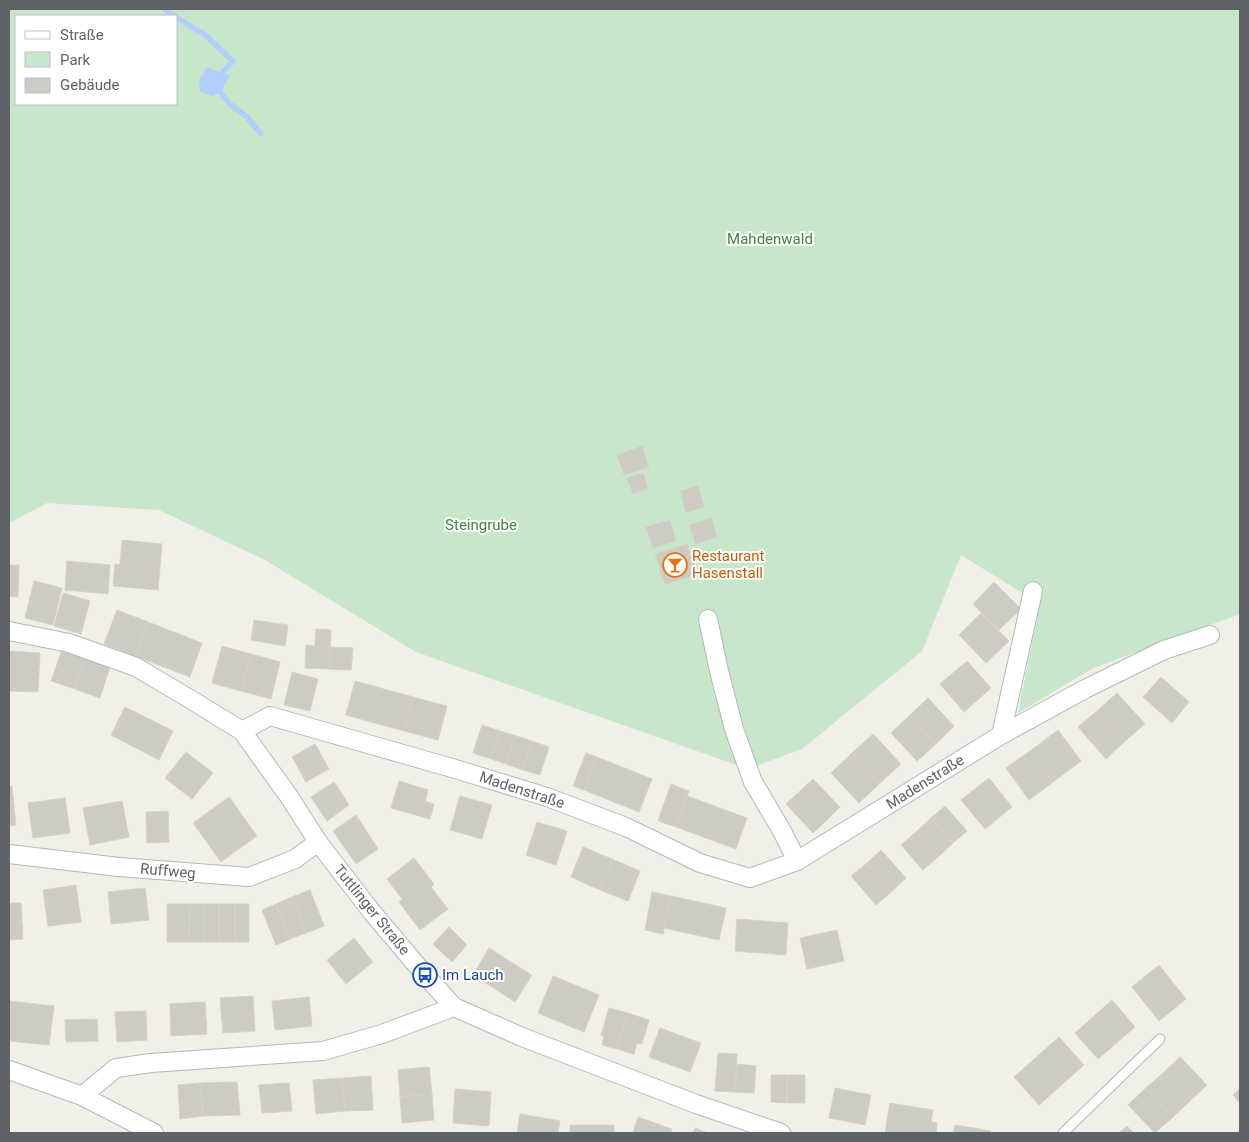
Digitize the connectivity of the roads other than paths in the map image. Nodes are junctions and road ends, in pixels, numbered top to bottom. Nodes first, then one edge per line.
1 (1033, 591) dead end
2 (708, 620) dead end
3 (9, 631) edge
4 (1210, 634) dead end
5 (242, 731) junction
6 (1001, 735) junction
7 (318, 842) junction
8 (9, 854) edge
9 (797, 861) junction
10 (454, 1006) junction
11 (1160, 1039) dead end
12 (9, 1070) edge
13 (82, 1096) junction
14 (154, 1133) edge
15 (781, 1133) edge
16 (1063, 1133) edge

1 - 6 street
2 - 9 street
3 - 5 street, Tuttlinger Straße
4 - 6 street, Madenstraße
5 - 7 street, Tuttlinger Straße
5 - 9 street, Madenstraße
6 - 9 street, Madenstraße
7 - 8 street, Ruffweg
7 - 10 street, Tuttlinger Straße
10 - 13 street
10 - 15 street, Tuttlinger Straße
11 - 16 lane
12 - 13 street
13 - 14 street

